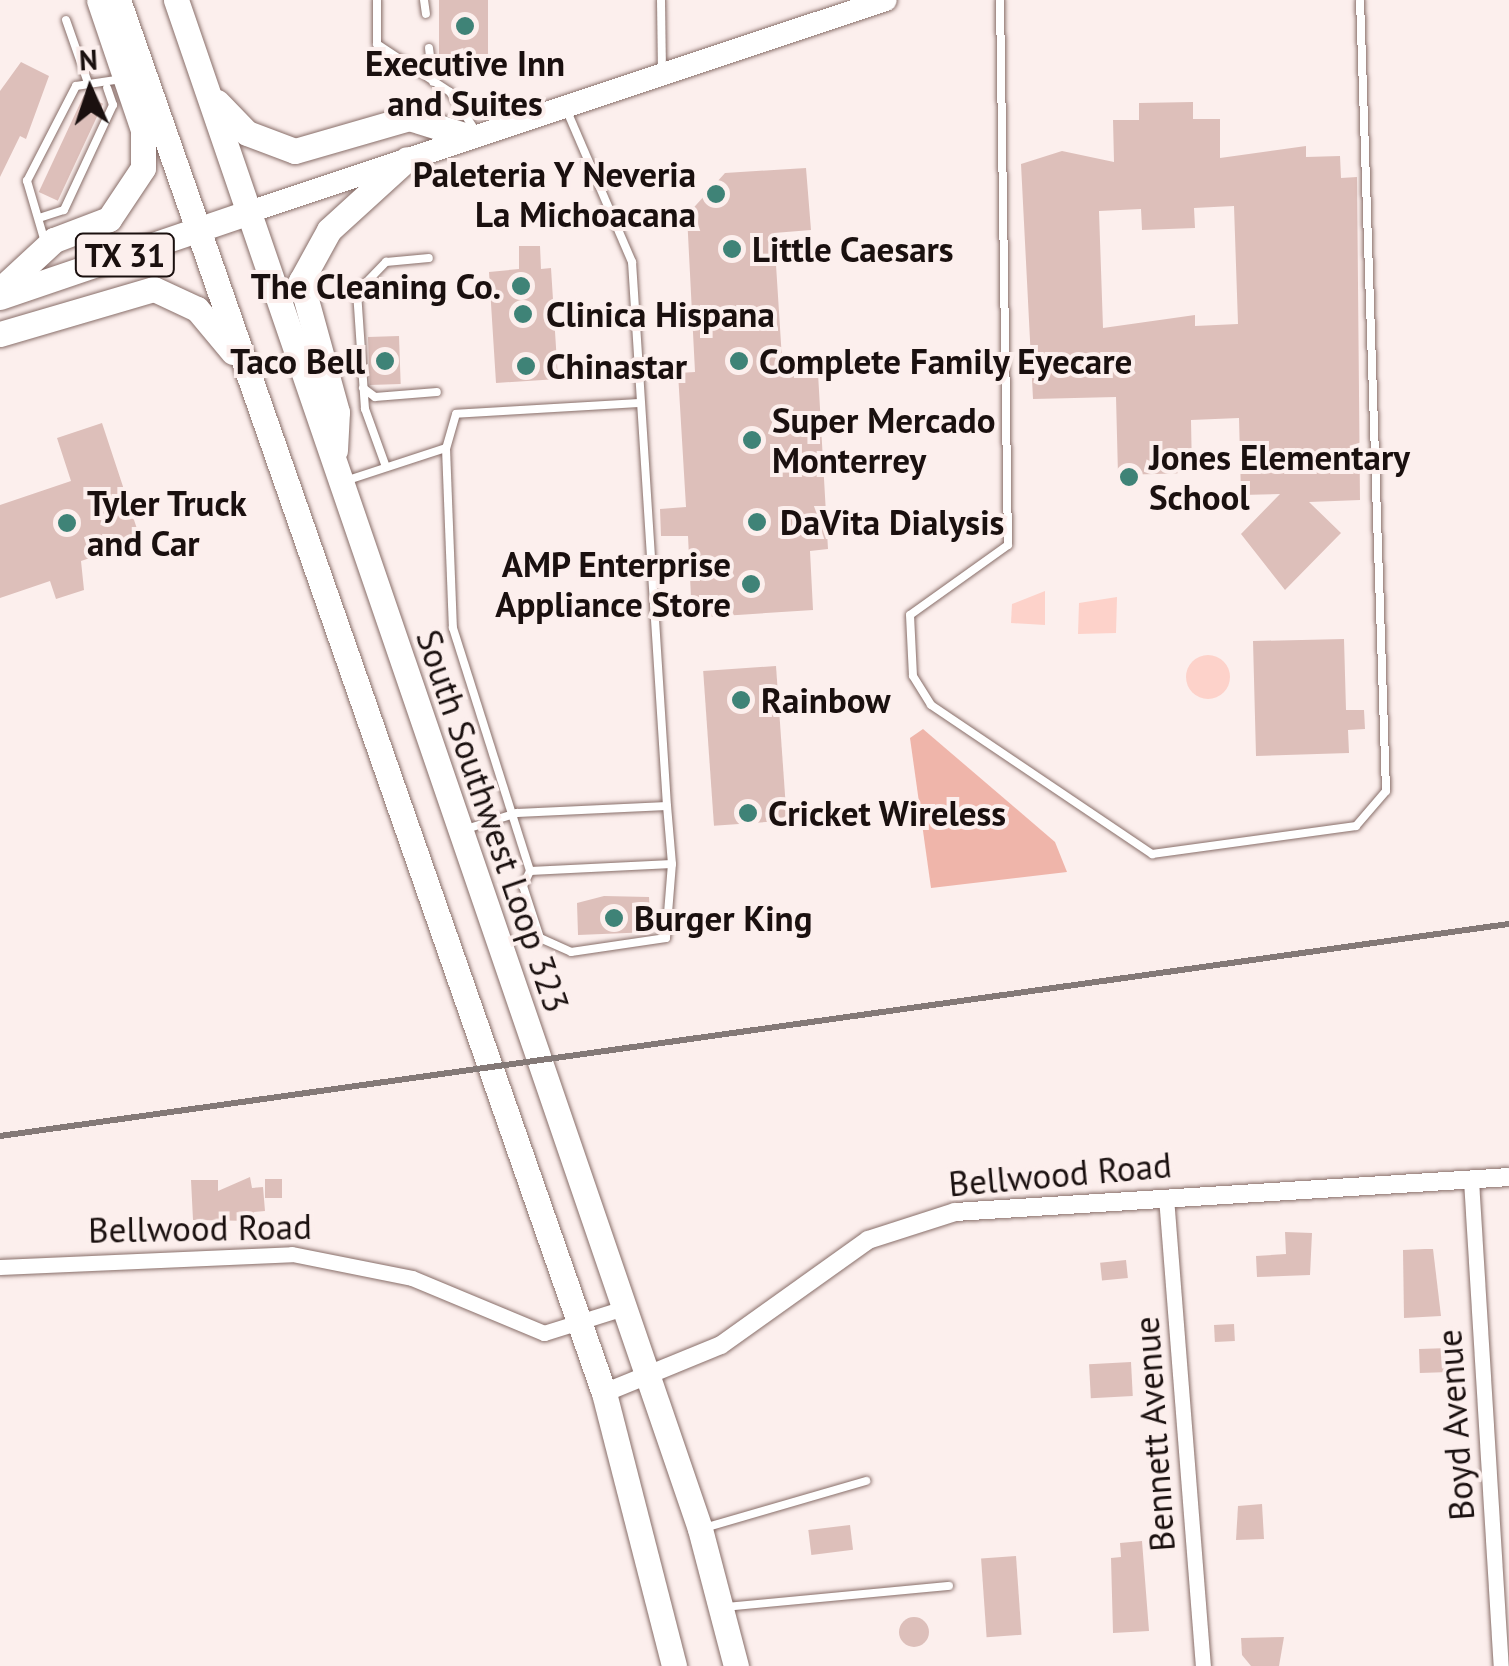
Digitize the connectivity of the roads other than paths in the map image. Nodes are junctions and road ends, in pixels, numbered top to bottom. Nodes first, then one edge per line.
1 (99, 0) edge
2 (118, 0) edge
3 (176, 0) edge
4 (376, 0) edge
5 (424, 0) edge
6 (661, 0) edge
7 (886, 0) edge
8 (1000, 0) edge
9 (1360, 0) edge
10 (426, 14) dead end
11 (66, 20) dead end
12 (430, 48) dead end
13 (662, 74) junction
14 (87, 80) junction
15 (433, 82) junction
16 (116, 83) junction
17 (206, 86) junction
18 (565, 107) junction
19 (65, 108) junction
20 (76, 114) dead end
21 (55, 127) junction
22 (66, 132) dead end
23 (472, 135) junction
24 (46, 146) junction
25 (57, 152) dead end
26 (407, 159) junction
27 (34, 168) junction
28 (47, 174) dead end
29 (65, 182) dead end
30 (74, 187) junction
31 (249, 212) junction
32 (39, 218) junction
33 (199, 230) junction
34 (46, 246) junction
35 (428, 258) dead end
36 (0, 293) edge
37 (0, 334) edge
38 (244, 368) junction
39 (363, 388) junction
40 (437, 392) dead end
41 (639, 403) junction
42 (446, 448) junction
43 (386, 468) junction
44 (337, 471) junction
45 (666, 806) junction
46 (516, 813) junction
47 (459, 831) junction
48 (672, 864) junction
49 (530, 871) junction
50 (1509, 1177) edge
51 (1471, 1180) junction
52 (1166, 1197) junction
53 (0, 1267) edge
54 (624, 1308) junction
55 (581, 1326) junction
56 (648, 1377) junction
57 (604, 1393) junction
58 (866, 1481) dead end
59 (700, 1529) junction
60 (950, 1586) dead end
61 (721, 1608) junction
62 (674, 1666) edge
63 (736, 1666) edge
64 (1202, 1666) edge
65 (1501, 1666) edge

1 - 16 highway
2 - 33 highway
3 - 17 highway, South Southwest Loop 323
4 - 15 lane
5 - 10 lane
6 - 13 lane
7 - 13 main road, TX 31
8 - 9 lane
11 - 14 lane
12 - 15 lane
13 - 18 main road, TX 31
14 - 16 lane
14 - 19 lane
15 - 23 lane
16 - 30 lane
16 - 34 highway
17 - 23 highway
17 - 31 highway, South Southwest Loop 323
18 - 23 main road, TX 31
18 - 41 lane
19 - 20 lane
19 - 21 lane
21 - 22 lane
21 - 24 lane
23 - 26 main road, TX 31
24 - 25 lane
24 - 27 lane
26 - 31 main road, TX 31
26 - 44 highway
27 - 28 lane
27 - 32 lane
29 - 30 lane
30 - 32 lane
31 - 33 highway, TX 31
31 - 44 highway, South Southwest Loop 323
32 - 34 lane
33 - 36 highway, TX 31
33 - 38 highway
34 - 36 highway
35 - 39 lane
37 - 38 highway
38 - 55 highway
39 - 40 lane
39 - 43 lane
41 - 42 lane
41 - 45 lane
42 - 43 lane
42 - 46 lane
43 - 44 lane
44 - 47 highway, South Southwest Loop 323
45 - 46 lane
45 - 48 lane
46 - 47 lane
46 - 49 lane
47 - 54 highway, South Southwest Loop 323
48 - 49 lane
48 - 49 lane
50 - 51 street, Bellwood Road
51 - 52 street, Bellwood Road
51 - 65 street, Boyd Avenue
52 - 56 street, Bellwood Road
52 - 64 street, Bennett Avenue
53 - 55 street, Bellwood Road
54 - 55 street, Bellwood Road
54 - 56 highway, South Southwest Loop 323
55 - 57 highway
56 - 57 street, Bellwood Road
56 - 59 highway, South Southwest Loop 323
57 - 62 highway
58 - 59 lane
59 - 61 highway, South Southwest Loop 323
60 - 61 lane
61 - 63 highway, South Southwest Loop 323

